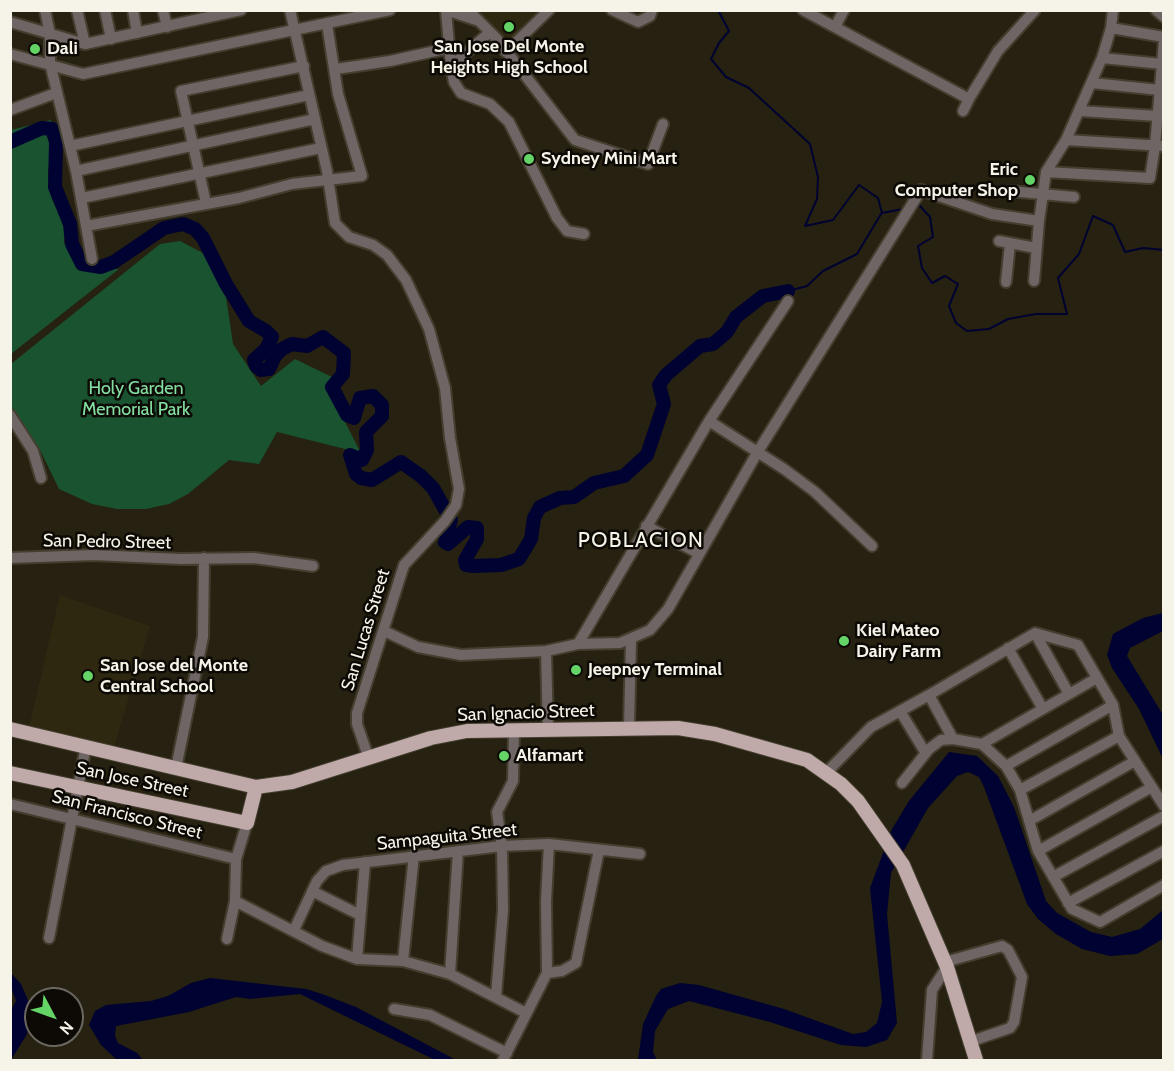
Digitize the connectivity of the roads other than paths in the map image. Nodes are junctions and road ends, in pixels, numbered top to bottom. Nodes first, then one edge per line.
1 (45, 10) edge
2 (77, 10) edge
3 (105, 10) edge
4 (133, 10) edge
5 (163, 10) edge
6 (241, 10) edge
7 (290, 10) edge
8 (390, 10) edge
9 (468, 10) edge
10 (549, 10) edge
11 (612, 10) edge
12 (652, 10) edge
13 (803, 10) edge
14 (844, 10) edge
15 (1035, 10) edge
16 (1113, 10) edge
17 (1156, 10) edge
18 (446, 11) edge
19 (1164, 17) edge
20 (477, 20) junction
21 (10, 22) edge
22 (327, 24) junction
23 (167, 27) junction
24 (835, 27) junction
25 (1112, 28) junction
26 (295, 32) junction
27 (490, 32) junction
28 (137, 33) junction
29 (50, 34) junction
30 (111, 39) junction
31 (1164, 39) edge
32 (85, 44) junction
33 (449, 48) junction
34 (506, 52) junction
35 (10, 54) edge
36 (1102, 58) junction
37 (50, 63) junction
38 (1162, 64) junction
39 (304, 66) junction
40 (451, 66) junction
41 (336, 69) junction
42 (1092, 83) junction
43 (1160, 90) junction
44 (56, 93) junction
45 (309, 95) junction
46 (969, 99) junction
47 (10, 110) edge
48 (963, 111) dead end
49 (1080, 111) junction
50 (1158, 116) junction
51 (315, 119) junction
52 (189, 120) junction
53 (663, 124) dead end
54 (1066, 140) junction
55 (70, 146) junction
56 (1159, 146) edge
57 (194, 147) junction
58 (321, 148) junction
59 (76, 171) junction
60 (1046, 172) junction
61 (200, 173) junction
62 (326, 179) junction
63 (1010, 191) dead end
64 (1043, 193) junction
65 (1074, 197) dead end
66 (82, 198) junction
67 (206, 203) junction
68 (1039, 221) junction
69 (86, 226) junction
70 (584, 234) dead end
71 (1036, 248) junction
72 (92, 259) dead end
73 (1034, 281) dead end
74 (1006, 282) dead end
75 (788, 301) dead end
76 (10, 415) edge
77 (709, 421) junction
78 (757, 453) junction
79 (40, 478) dead end
80 (646, 526) junction
81 (873, 546) dead end
82 (698, 553) junction
83 (10, 558) edge
84 (204, 558) junction
85 (313, 566) dead end
86 (384, 631) junction
87 (1035, 633) junction
88 (631, 640) junction
89 (578, 644) junction
90 (1008, 648) junction
91 (546, 651) junction
92 (1097, 678) junction
93 (1069, 694) junction
94 (929, 695) junction
95 (1113, 705) junction
96 (1043, 709) junction
97 (900, 711) junction
98 (629, 728) junction
99 (10, 729) edge
100 (514, 730) junction
101 (548, 731) junction
102 (1119, 736) junction
103 (953, 739) junction
104 (982, 744) junction
105 (86, 746) junction
106 (925, 753) junction
107 (369, 759) junction
108 (1136, 761) junction
109 (1006, 766) junction
110 (176, 768) junction
111 (827, 772) junction
112 (10, 773) edge
113 (902, 783) dead end
114 (256, 786) junction
115 (76, 787) junction
116 (1152, 787) junction
117 (1020, 790) junction
118 (10, 804) edge
119 (1164, 806) edge
120 (1164, 816) edge
121 (71, 818) junction
122 (1029, 821) junction
123 (247, 823) junction
124 (549, 843) junction
125 (502, 846) junction
126 (599, 850) junction
127 (458, 851) junction
128 (1038, 851) junction
129 (1164, 851) edge
130 (640, 854) dead end
131 (414, 855) junction
132 (236, 859) junction
133 (365, 862) junction
134 (1053, 877) junction
135 (1164, 885) edge
136 (312, 891) junction
137 (235, 901) junction
138 (1068, 903) junction
139 (360, 915) junction
140 (294, 930) junction
141 (49, 938) dead end
142 (227, 939) dead end
143 (357, 959) junction
144 (403, 961) junction
145 (946, 965) junction
146 (547, 973) junction
147 (450, 974) junction
148 (496, 996) junction
149 (394, 1009) dead end
150 (526, 1013) junction
151 (969, 1042) junction
152 (505, 1057) edge
153 (927, 1060) edge
154 (976, 1060) edge

1 - 29 street
2 - 32 street
3 - 30 street
4 - 28 street
5 - 23 street
6 - 23 street
7 - 26 street, San Lucas Street
8 - 22 street
9 - 20 street
10 - 34 street
11 - 12 street
13 - 24 street
14 - 24 street
15 - 46 street
16 - 25 street
17 - 19 street
18 - 20 street
18 - 33 street
20 - 27 street
21 - 29 street
22 - 26 street
22 - 41 street
23 - 28 street
24 - 46 street
25 - 31 street
25 - 36 street
26 - 37 street
26 - 39 street, San Lucas Street
27 - 34 street
27 - 40 street
28 - 30 street
29 - 32 street
29 - 37 street
30 - 32 street
31 - 38 street
33 - 40 street
33 - 41 street
34 - 53 street
35 - 37 street
36 - 38 street
36 - 42 street
37 - 44 street
38 - 43 street
39 - 45 street, San Lucas Street
39 - 52 street
40 - 70 street
41 - 62 street
42 - 43 street
42 - 49 street
43 - 50 street
44 - 47 street
44 - 55 street
45 - 51 street, San Lucas Street
45 - 52 street
46 - 48 street
49 - 50 street
49 - 54 street
50 - 56 street
51 - 57 street
51 - 58 street, San Lucas Street
52 - 55 street
52 - 57 street
54 - 56 street
54 - 60 street
55 - 59 street
56 - 60 street
57 - 59 street
57 - 61 street
58 - 61 street
58 - 62 street, San Lucas Street
59 - 66 street
60 - 64 street
61 - 66 street
61 - 67 street
62 - 67 street
62 - 86 street, San Lucas Street
63 - 64 street
64 - 65 street
64 - 68 street
66 - 69 street
67 - 69 street
68 - 71 street
68 - 78 street
69 - 72 street
71 - 73 street
71 - 74 street
75 - 77 street
76 - 79 street
77 - 78 street
77 - 80 street
78 - 81 street
78 - 82 street
80 - 82 street
80 - 89 street
82 - 88 street
83 - 84 street, San Pedro Street
84 - 85 street, San Pedro Street
84 - 110 street
86 - 91 street
86 - 107 street, San Lucas Street
87 - 90 street
87 - 92 street
87 - 93 street
88 - 89 street
88 - 98 street
89 - 91 street
90 - 94 street
90 - 96 street
91 - 101 street
92 - 93 street
92 - 95 street
93 - 96 street
94 - 97 street
94 - 103 street
95 - 102 street
95 - 109 street
96 - 104 street
97 - 106 street
97 - 111 street
98 - 101 main road, San Ignacio Street
98 - 111 main road, San Ignacio Street
99 - 105 main road, San Ignacio Street
100 - 101 main road, San Ignacio Street
100 - 107 main road, San Ignacio Street
100 - 125 street
102 - 108 street
102 - 117 street
103 - 104 street
103 - 106 street
104 - 109 street
105 - 110 main road, San Ignacio Street
105 - 115 street
106 - 113 street
107 - 114 main road, San Ignacio Street
108 - 116 street
108 - 122 street
109 - 117 street
110 - 114 main road, San Ignacio Street
111 - 145 main road, San Ignacio Street
112 - 115 main road, San Jose Street
114 - 123 main road
115 - 121 street
115 - 123 main road, San Jose Street
116 - 119 street
116 - 128 street
117 - 122 street
118 - 121 street, San Francisco Street
120 - 134 street
121 - 132 street, San Francisco Street
121 - 141 street
122 - 128 street
123 - 132 street
124 - 125 street, Sampaguita Street
124 - 126 street, Sampaguita Street
124 - 146 street
125 - 127 street, Sampaguita Street
125 - 148 street
126 - 130 street, Sampaguita Street
126 - 146 street
127 - 131 street, Sampaguita Street
127 - 147 street
128 - 134 street
129 - 138 street
131 - 133 street, Sampaguita Street
131 - 144 street
132 - 137 street
133 - 136 street, Sampaguita Street
133 - 139 street
134 - 138 street
135 - 138 street
136 - 139 street
136 - 140 street, Sampaguita Street
137 - 140 street
137 - 142 street
139 - 143 street
140 - 143 street
143 - 144 street
144 - 147 street
145 - 151 main road, San Ignacio Street
145 - 151 street
145 - 153 street
146 - 150 street
147 - 148 street
148 - 150 street
149 - 152 street
150 - 152 street
151 - 154 main road, San Ignacio Street

